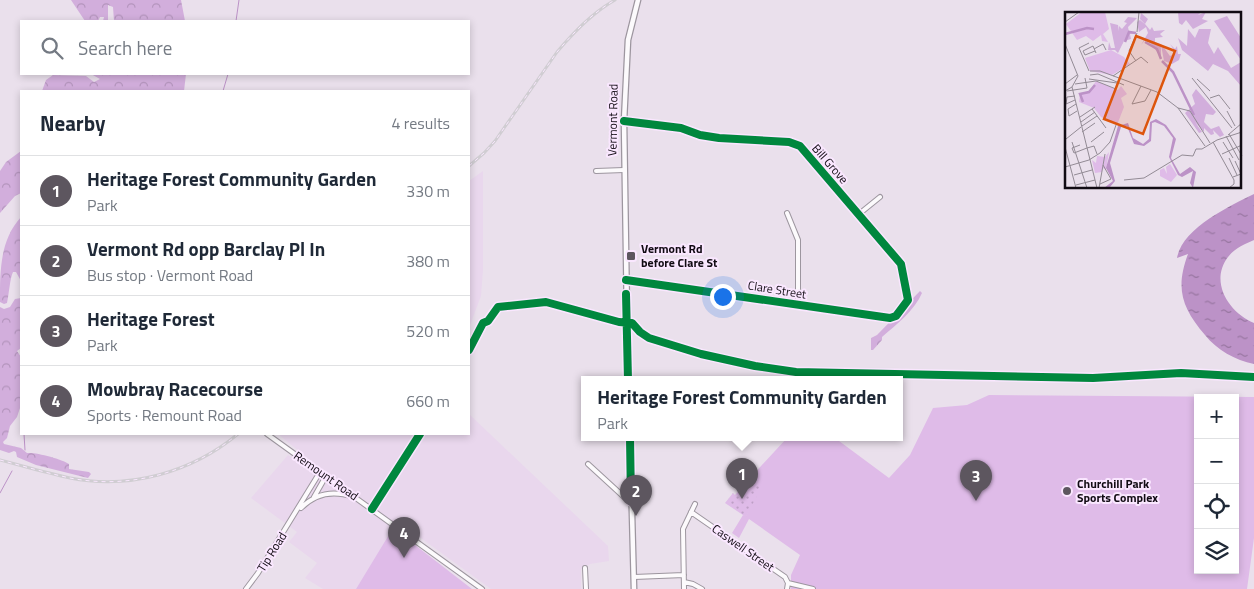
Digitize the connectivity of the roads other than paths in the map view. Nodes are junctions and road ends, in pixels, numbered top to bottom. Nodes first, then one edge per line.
1 (638, 0) edge
2 (624, 121) junction
3 (624, 170) junction
4 (596, 171) dead end
5 (880, 197) dead end
6 (787, 213) dead end
7 (860, 214) junction
8 (626, 280) junction
9 (798, 305) junction
10 (894, 318) joint
11 (628, 376) edge
12 (268, 435) edge
13 (630, 441) edge
14 (588, 464) dead end
15 (320, 472) junction
16 (326, 476) junction
17 (308, 492) junction
18 (314, 496) junction
19 (359, 499) junction
20 (631, 501) junction
21 (695, 504) dead end
22 (691, 512) junction
23 (296, 513) junction
24 (585, 568) dead end
25 (684, 575) junction
26 (634, 577) junction
27 (684, 582) junction
28 (788, 583) junction
29 (246, 589) edge
30 (482, 589) edge
31 (586, 589) edge
32 (634, 589) edge
33 (684, 589) edge
34 (702, 589) edge
35 (787, 589) edge
36 (813, 589) edge

1 - 2 street, Vermont Road
2 - 3 street, Vermont Road
2 - 7 street, Bill Grove
3 - 4 street
3 - 8 street, Vermont Road
5 - 7 street
6 - 9 street
7 - 10 street, Bill Grove
8 - 9 street, Clare Street
8 - 11 street, Vermont Road
9 - 10 street, Clare Street
12 - 15 street, Remount Road
13 - 20 street
14 - 20 street
15 - 16 street, Remount Road
15 - 17 street, Tip Road
16 - 18 street, Tip Road
16 - 19 street, Remount Road
17 - 18 street
17 - 23 street, Tip Road
18 - 19 street
18 - 23 street, Tip Road
19 - 30 street, Remount Road
20 - 26 street
21 - 22 street
22 - 25 street
22 - 28 street, Caswell Street
23 - 29 street, Tip Road
24 - 31 street
25 - 26 street
25 - 27 street
26 - 32 street
27 - 33 street
27 - 34 street
28 - 35 street
28 - 36 street

